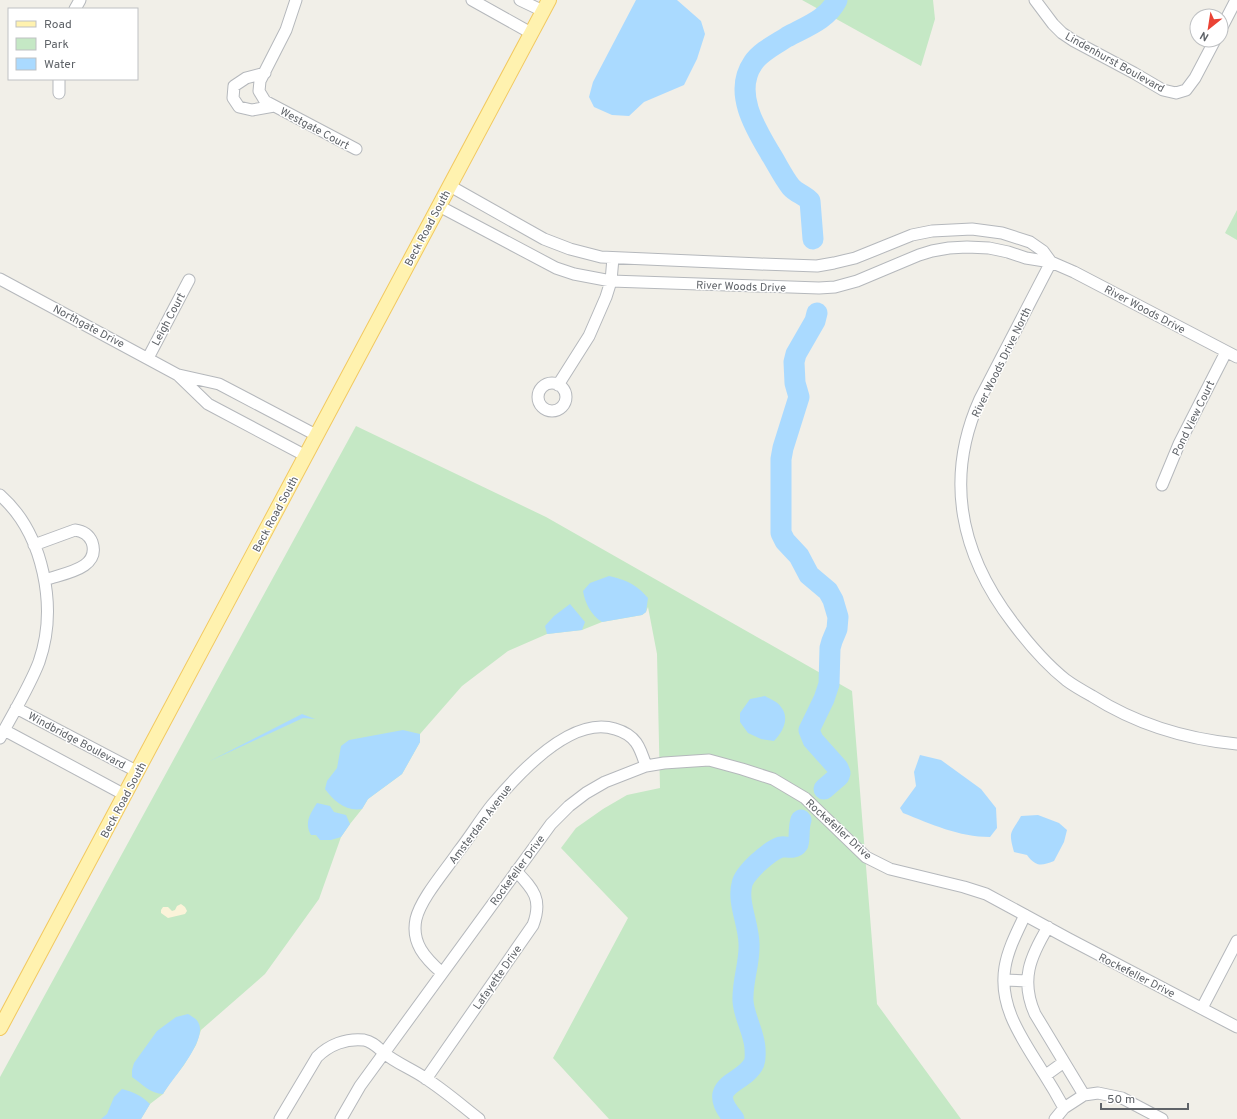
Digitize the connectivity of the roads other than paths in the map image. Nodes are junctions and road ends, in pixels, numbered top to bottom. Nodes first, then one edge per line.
1 (296, 0) edge
2 (472, 0) edge
3 (520, 0) edge
4 (1035, 0) edge
5 (1236, 0) edge
6 (546, 6) edge
7 (1229, 14) edge
8 (531, 34) junction
9 (1211, 48) edge
10 (265, 73) junction
11 (59, 80) edge
12 (59, 93) dead end
13 (274, 106) junction
14 (356, 149) dead end
15 (450, 186) junction
16 (439, 206) junction
17 (613, 258) junction
18 (1051, 262) junction
19 (0, 278) edge
20 (189, 280) dead end
21 (611, 281) junction
22 (1226, 352) junction
23 (1237, 357) edge
24 (148, 358) junction
25 (178, 375) junction
26 (558, 385) dead end
27 (316, 436) junction
28 (306, 456) junction
29 (1162, 485) dead end
30 (0, 495) edge
31 (34, 545) junction
32 (45, 580) junction
33 (16, 708) junction
34 (2, 734) edge
35 (1237, 744) edge
36 (646, 766) junction
37 (138, 772) junction
38 (125, 795) junction
39 (516, 871) junction
40 (1025, 915) junction
41 (1048, 927) junction
42 (1237, 941) edge
43 (442, 973) junction
44 (1004, 980) junction
45 (1027, 981) junction
46 (1202, 1008) junction
47 (1237, 1027) edge
48 (0, 1028) edge
49 (384, 1053) junction
50 (1064, 1062) junction
51 (1046, 1075) junction
52 (426, 1079) junction
53 (1084, 1095) junction
54 (1064, 1108) junction
55 (280, 1119) edge
56 (342, 1119) edge
57 (479, 1119) edge
58 (1055, 1119) edge
59 (1162, 1119) edge

1 - 10 street, Westgate Court
2 - 8 street
3 - 6 street
4 - 9 street, Lindenhurst Boulevard
5 - 7 street
6 - 8 main road, Beck Road South
8 - 15 main road, Beck Road South
10 - 13 street, Westgate Court
10 - 13 street, Westgate Court
11 - 12 street
13 - 14 street, Westgate Court
15 - 16 main road, Beck Road South
15 - 17 street, River Woods Drive
16 - 21 street, River Woods Drive
16 - 27 main road, Beck Road South
17 - 18 street, River Woods Drive
17 - 21 street
18 - 21 street, River Woods Drive
18 - 22 street, River Woods Drive
18 - 35 street, River Woods Drive North
19 - 24 street, Northgate Drive
20 - 24 street, Leigh Court
21 - 26 street
22 - 23 street, River Woods Drive
22 - 29 street, Pond View Court
24 - 25 street, Northgate Drive
25 - 27 street, Northgate Drive
25 - 28 street, Northgate Drive
27 - 28 main road, Beck Road South
28 - 37 main road, Beck Road South
30 - 31 street
31 - 32 street
31 - 32 street
32 - 33 street
33 - 34 street
33 - 37 street, Windbridge Boulevard
34 - 38 street
36 - 39 street, Rockefeller Drive
36 - 40 street, Rockefeller Drive
36 - 43 street, Amsterdam Avenue
37 - 38 main road, Beck Road South
38 - 48 main road, Beck Road South
39 - 43 street, Rockefeller Drive
39 - 52 street, Lafayette Drive
40 - 41 street, Rockefeller Drive
40 - 44 street
41 - 45 street
41 - 46 street, Rockefeller Drive
42 - 46 street
43 - 49 street, Rockefeller Drive
44 - 45 street
44 - 51 street
45 - 50 street
46 - 47 street, Rockefeller Drive
49 - 52 street
49 - 55 street
49 - 56 street, Rockefeller Drive
50 - 51 street
50 - 53 street
51 - 54 street
52 - 57 street
53 - 54 street
53 - 59 street
54 - 58 street

